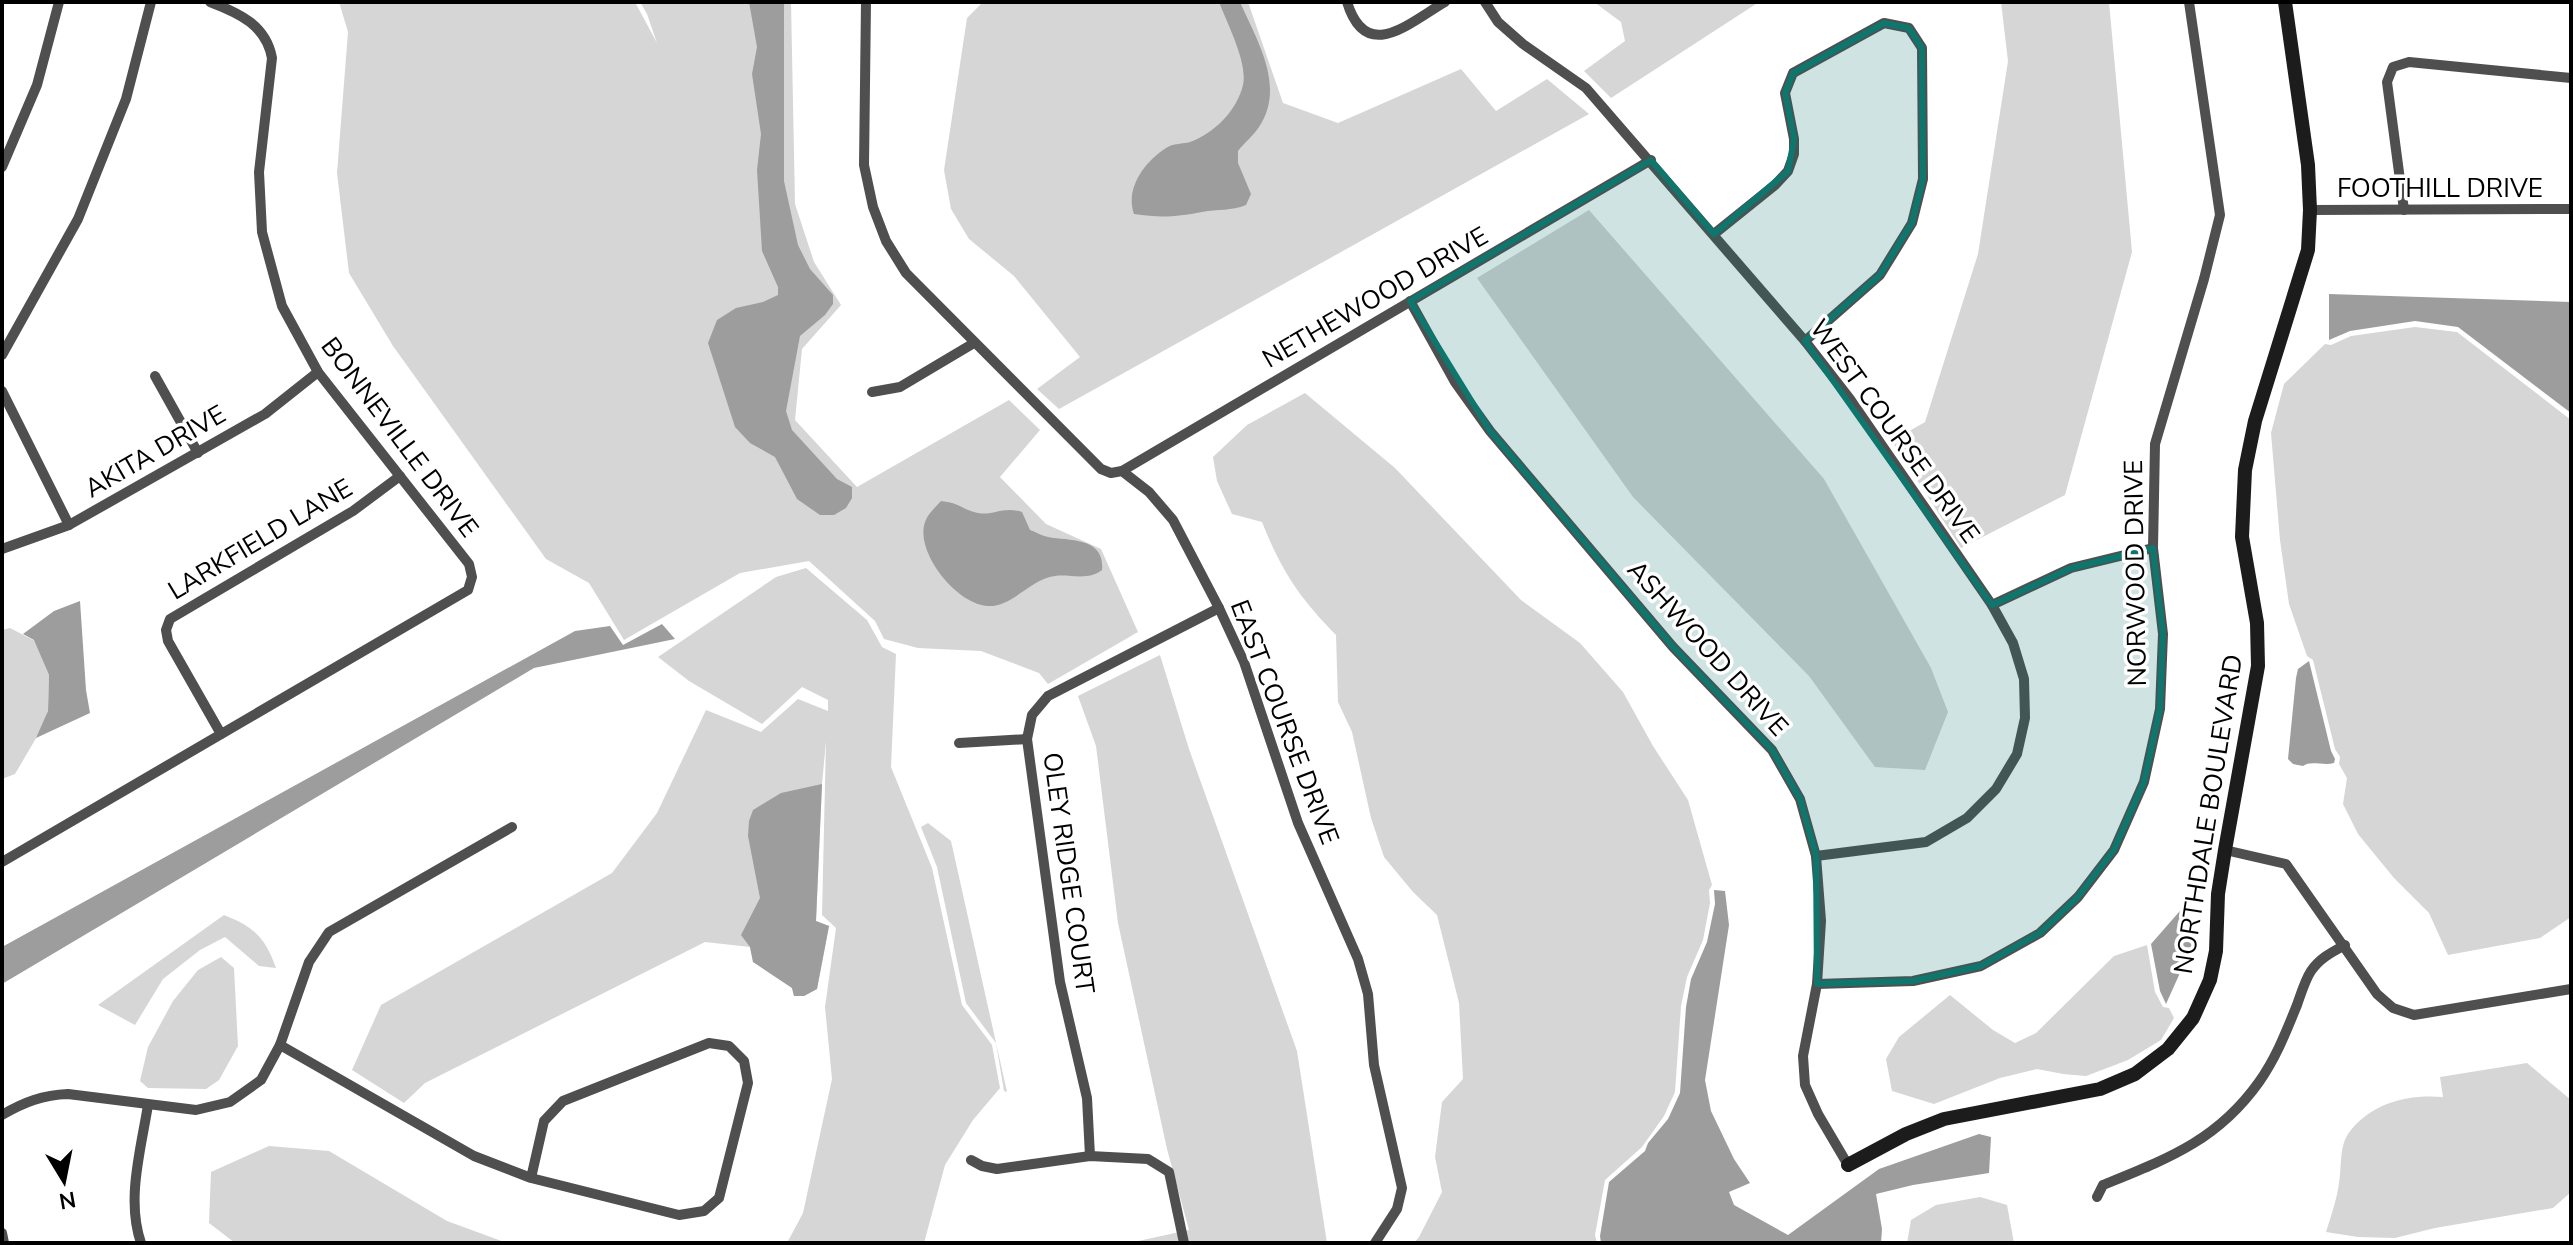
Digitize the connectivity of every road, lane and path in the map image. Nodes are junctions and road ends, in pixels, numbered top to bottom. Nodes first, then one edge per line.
1 (59, 2) edge
2 (151, 2) edge
3 (210, 2) edge
4 (866, 2) edge
5 (1347, 2) edge
6 (1445, 2) edge
7 (1485, 2) edge
8 (2189, 2) edge
9 (2285, 2) edge
10 (2571, 78) edge
11 (1651, 160) junction
12 (2, 167) edge
13 (2571, 209) edge
14 (2310, 210) junction
15 (2404, 210) junction
16 (1714, 234) junction
17 (1410, 301) junction
18 (1805, 341) junction
19 (974, 343) junction
20 (2, 355) edge
21 (318, 372) junction
22 (155, 376) dead end
23 (2, 391) edge
24 (872, 392) dead end
25 (198, 453) junction
26 (1122, 471) junction
27 (400, 476) junction
28 (69, 525) junction
29 (2153, 548) junction
30 (2, 549) edge
31 (1992, 605) junction
32 (1219, 608) junction
33 (221, 734) junction
34 (1027, 739) junction
35 (959, 743) dead end
36 (512, 827) dead end
37 (2225, 850) junction
38 (1816, 856) junction
39 (2, 862) edge
40 (2345, 945) junction
41 (1817, 984) junction
42 (2571, 989) edge
43 (280, 1045) junction
44 (148, 1105) junction
45 (2, 1115) edge
46 (1090, 1156) junction
47 (971, 1160) dead end
48 (1848, 1165) joint
49 (531, 1178) junction
50 (2097, 1197) dead end
51 (2, 1233) edge
52 (4, 1243) edge
53 (141, 1243) edge
54 (1184, 1243) edge
55 (1375, 1243) edge

1 - 12 street
2 - 20 street
3 - 21 street, BONNEVILLE DRIVE
4 - 19 street, EAST COURSE DRIVE
5 - 6 street
7 - 11 street, WEST COURSE DRIVE
8 - 29 street, NORWOOD DRIVE
9 - 14 street, NORTHDALE BOULEVARD
10 - 15 street
11 - 16 street, WEST COURSE DRIVE
11 - 17 street, NETHEWOOD DRIVE
13 - 15 street, FOOTHILL DRIVE
14 - 15 street, FOOTHILL DRIVE
14 - 37 street, NORTHDALE BOULEVARD
16 - 18 street, WEST COURSE DRIVE
16 - 18 street
17 - 26 street, NETHEWOOD DRIVE
17 - 38 street, ASHWOOD DRIVE
18 - 31 street, WEST COURSE DRIVE
19 - 24 street
19 - 26 street, EAST COURSE DRIVE
21 - 25 street, AKITA DRIVE
21 - 27 street, BONNEVILLE DRIVE
22 - 25 street
23 - 28 street
25 - 28 street, AKITA DRIVE
26 - 32 street, EAST COURSE DRIVE
27 - 33 street, LARKFIELD LANE
27 - 33 street, BONNEVILLE DRIVE
28 - 30 street, AKITA DRIVE
29 - 31 street
29 - 41 street, NORWOOD DRIVE
31 - 38 street, WEST COURSE DRIVE
32 - 34 street, OLEY RIDGE COURT
32 - 55 street, EAST COURSE DRIVE
33 - 39 street, BONNEVILLE DRIVE
34 - 35 street
34 - 46 street, OLEY RIDGE COURT
36 - 43 street
37 - 40 street
37 - 48 street, NORTHDALE BOULEVARD
38 - 41 street, ASHWOOD DRIVE
40 - 42 street
40 - 50 street
41 - 48 street, ASHWOOD DRIVE
43 - 44 street
43 - 49 street
44 - 45 street
44 - 53 street
46 - 47 street
46 - 54 street
49 - 49 street
51 - 52 street

